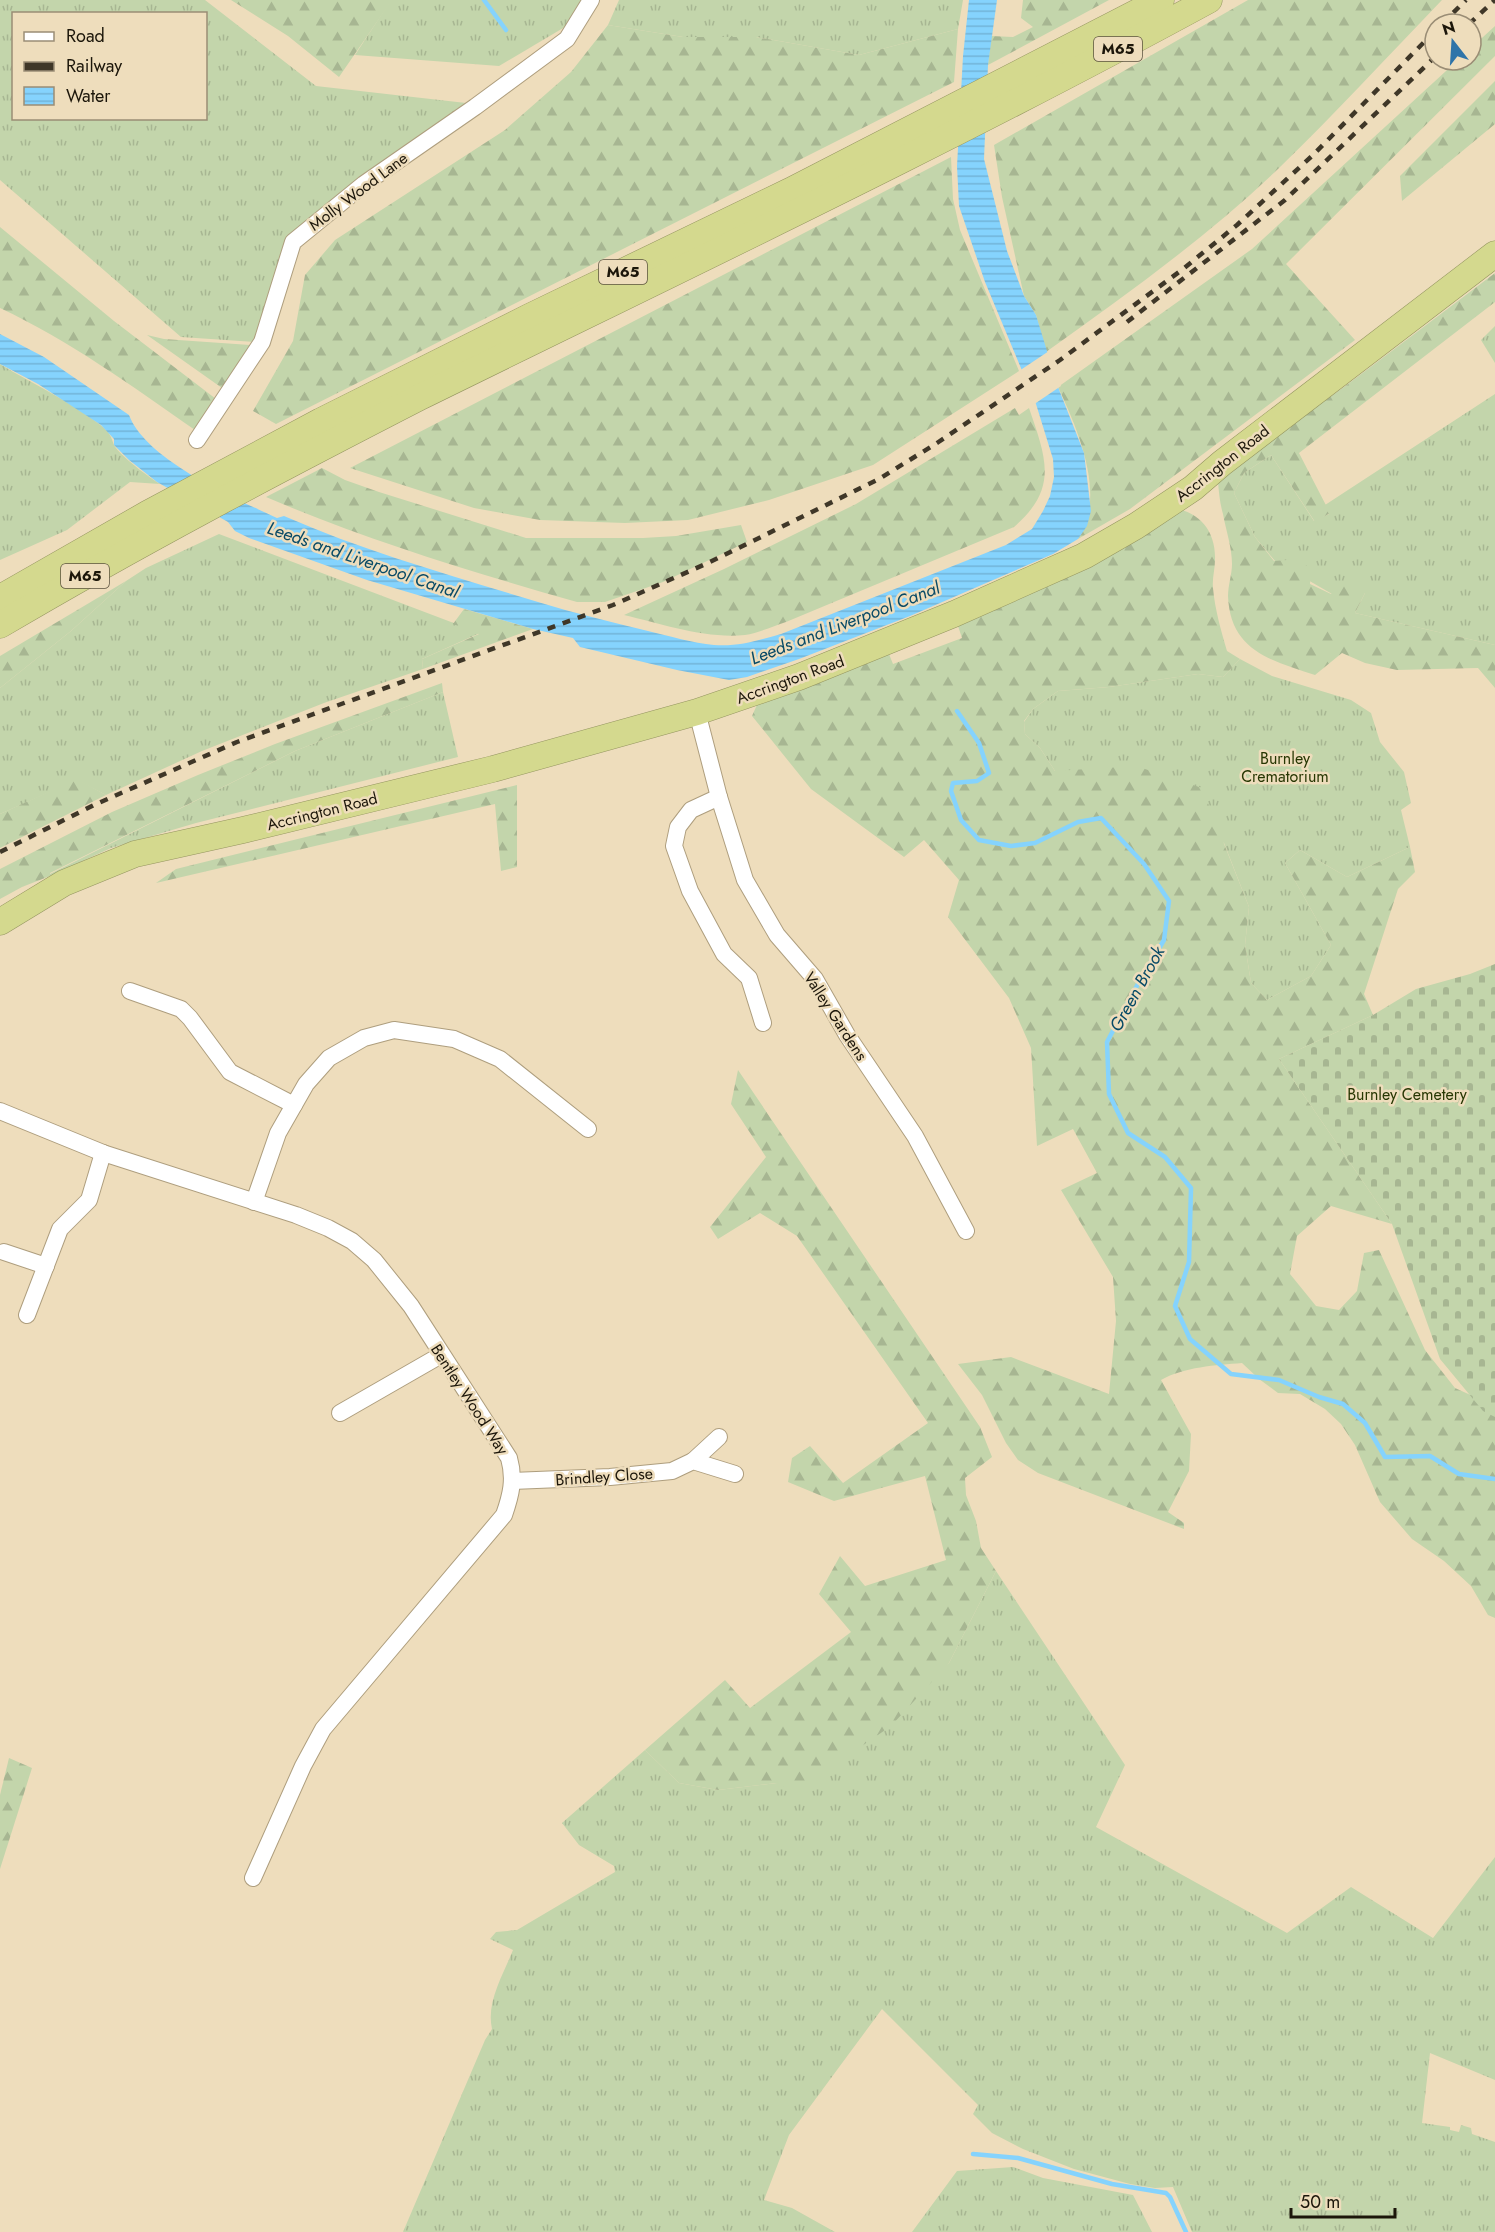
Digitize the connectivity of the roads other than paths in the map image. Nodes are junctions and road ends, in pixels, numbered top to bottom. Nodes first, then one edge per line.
1 (591, 0) edge
2 (1161, 0) edge
3 (1209, 0) edge
4 (1023, 86) junction
5 (1495, 254) edge
6 (330, 430) junction
7 (199, 436) dead end
8 (0, 598) edge
9 (0, 625) edge
10 (697, 712) junction
11 (719, 797) junction
12 (0, 922) edge
13 (130, 991) dead end
14 (763, 1023) dead end
15 (294, 1105) junction
16 (0, 1111) edge
17 (588, 1129) dead end
18 (103, 1153) junction
19 (254, 1202) junction
20 (966, 1231) dead end
21 (4, 1252) dead end
22 (46, 1266) junction
23 (27, 1315) dead end
24 (441, 1354) junction
25 (340, 1413) dead end
26 (719, 1437) dead end
27 (693, 1461) junction
28 (735, 1474) dead end
29 (512, 1482) junction
30 (253, 1878) dead end

1 - 7 street, Molly Wood Lane
2 - 4 highway, M65
3 - 4 highway, M65
4 - 6 highway, M65
4 - 6 highway, M65
5 - 10 highway, Accrington Road
6 - 8 highway, M65
6 - 9 highway, M65
10 - 11 street, Valley Gardens
10 - 12 highway, Accrington Road
11 - 14 street
11 - 20 street, Valley Gardens
13 - 15 street
15 - 17 street
15 - 19 street
16 - 18 street, Bentley Wood Way
18 - 19 street, Bentley Wood Way
18 - 22 street
19 - 24 street, Bentley Wood Way
21 - 22 street
22 - 23 street
24 - 25 street
24 - 29 street, Bentley Wood Way
26 - 27 street, Brindley Close
27 - 28 street
27 - 29 street, Brindley Close
29 - 30 street, Bentley Wood Way

